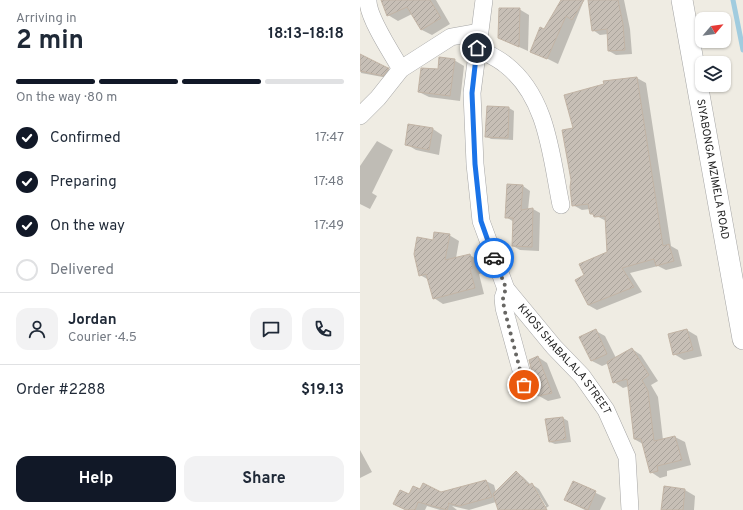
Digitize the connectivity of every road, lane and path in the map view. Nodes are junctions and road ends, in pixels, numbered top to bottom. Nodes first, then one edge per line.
1 (368, 0) edge
2 (484, 0) edge
3 (682, 0) edge
4 (478, 40) junction
5 (400, 69) junction
6 (360, 116) edge
7 (561, 205) dead end
8 (506, 288) junction
9 (743, 339) edge
10 (524, 385) dead end
11 (630, 510) edge

1 - 5 street
2 - 4 street, KHOSI SHABALALA STREET
3 - 9 street, SIYABONGA MZIMELA ROAD
4 - 5 street
4 - 7 street
4 - 8 street, KHOSI SHABALALA STREET
5 - 6 street
8 - 10 street
8 - 11 street, KHOSI SHABALALA STREET

